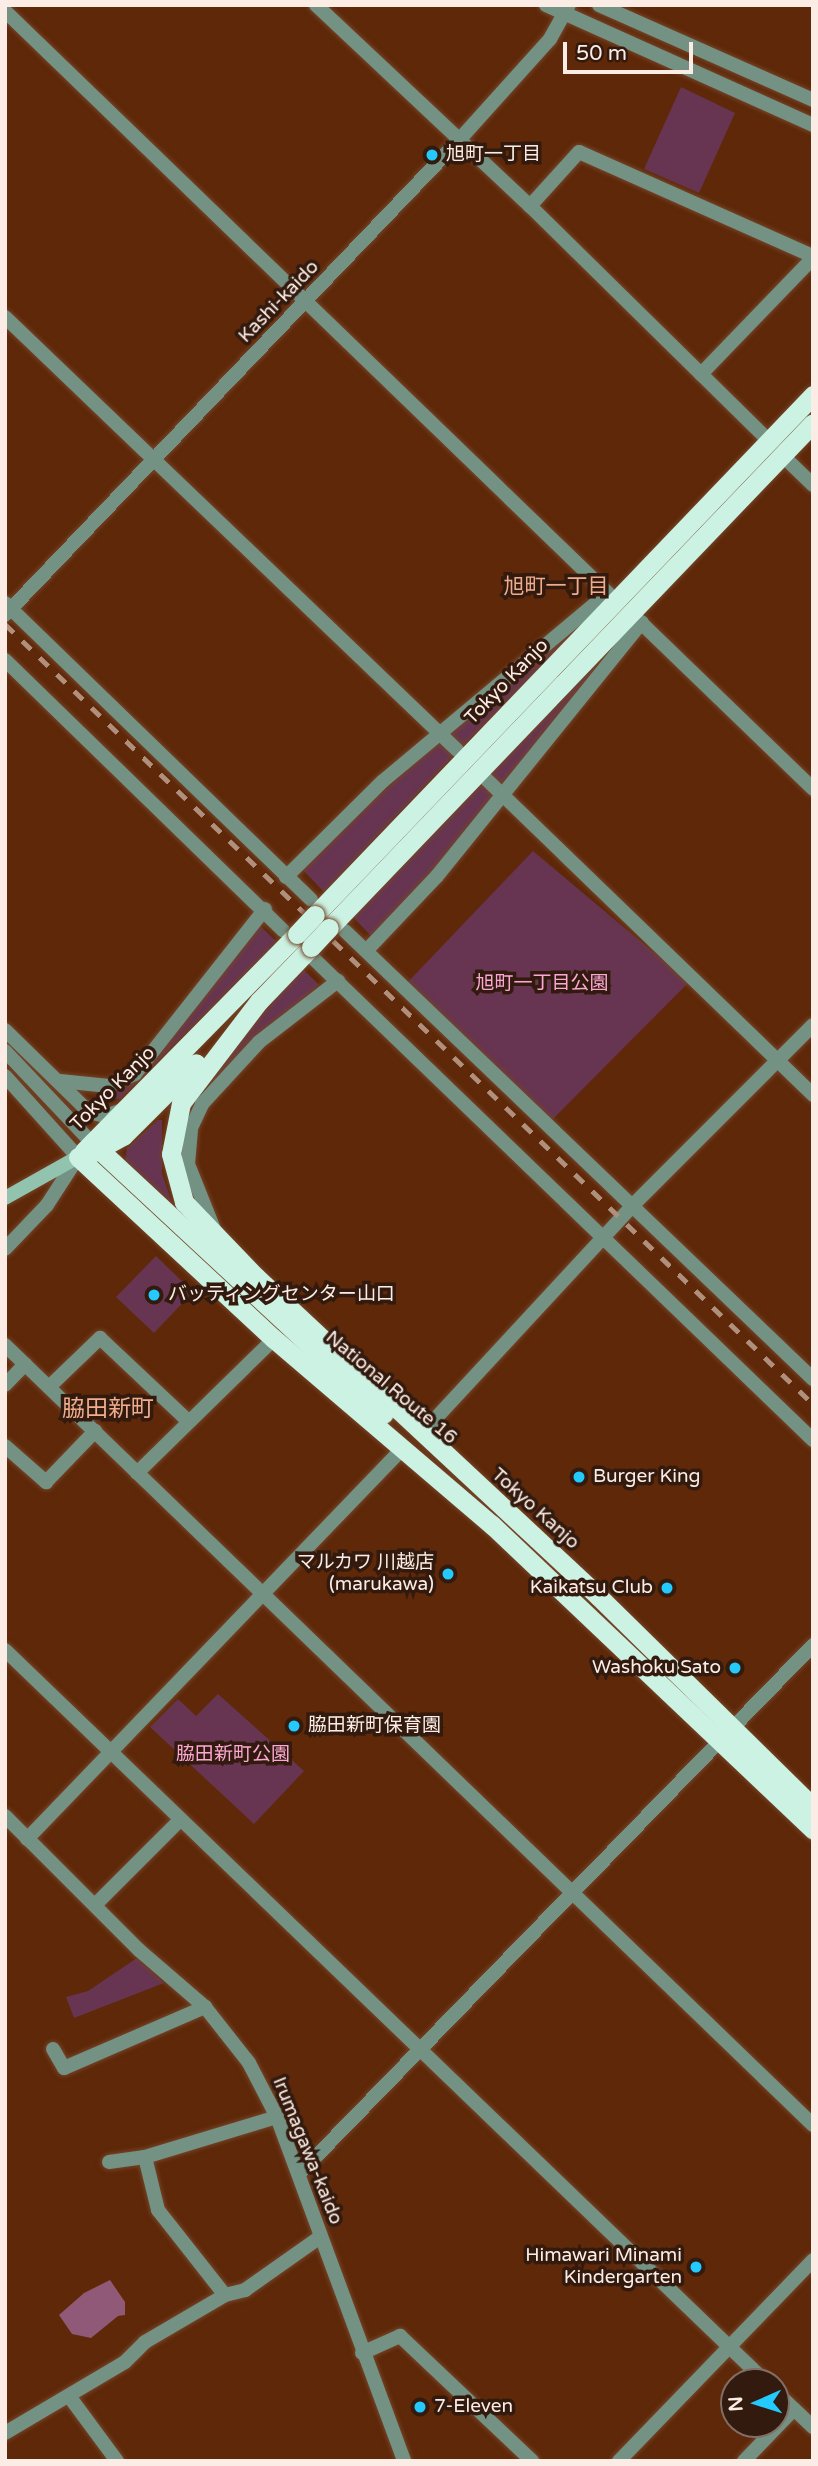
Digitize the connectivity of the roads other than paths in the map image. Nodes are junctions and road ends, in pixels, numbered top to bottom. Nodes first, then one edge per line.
1 (316, 5) edge
2 (546, 5) edge
3 (598, 5) edge
4 (567, 9) edge
5 (5, 11) edge
6 (813, 100) edge
7 (813, 125) edge
8 (460, 139) junction
9 (530, 206) junction
10 (813, 257) edge
11 (307, 302) junction
12 (5, 317) edge
13 (701, 374) junction
14 (813, 395) edge
15 (813, 423) edge
16 (776, 448) junction
17 (155, 460) junction
18 (813, 485) edge
19 (624, 607) junction
20 (7, 609) edge
21 (5, 660) edge
22 (440, 733) junction
23 (457, 750) dead end
24 (484, 777) dead end
25 (813, 789) edge
26 (504, 797) junction
27 (286, 877) junction
28 (265, 909) junction
29 (325, 918) junction
30 (301, 943) junction
31 (367, 950) junction
32 (338, 981) junction
33 (259, 1001) junction
34 (813, 1025) edge
35 (5, 1030) edge
36 (5, 1051) edge
37 (776, 1062) junction
38 (5, 1076) edge
39 (60, 1081) junction
40 (813, 1095) edge
41 (125, 1109) junction
42 (90, 1151) junction
43 (5, 1198) edge
44 (632, 1206) junction
45 (603, 1238) junction
46 (218, 1240) junction
47 (5, 1249) edge
48 (274, 1339) junction
49 (5, 1345) edge
50 (25, 1364) junction
51 (813, 1379) edge
52 (5, 1385) edge
53 (48, 1387) junction
54 (189, 1422) junction
55 (96, 1432) junction
56 (422, 1433) junction
57 (813, 1440) edge
58 (5, 1446) edge
59 (402, 1449) junction
60 (137, 1474) junction
61 (481, 1491) junction
62 (262, 1595) junction
63 (813, 1645) edge
64 (5, 1650) edge
65 (727, 1736) junction
66 (108, 1752) junction
67 (813, 1807) edge
68 (5, 1816) edge
69 (179, 1821) junction
70 (813, 1830) edge
71 (27, 1839) junction
72 (573, 1893) junction
73 (95, 1905) junction
74 (205, 2007) junction
75 (53, 2049) dead end
76 (421, 2050) junction
77 (277, 2117) junction
78 (813, 2125) edge
79 (145, 2157) junction
80 (109, 2162) dead end
81 (299, 2174) junction
82 (320, 2237) junction
83 (813, 2260) edge
84 (225, 2295) junction
85 (728, 2347) junction
86 (362, 2353) junction
87 (751, 2368) edge
88 (69, 2396) junction
89 (790, 2405) edge
90 (794, 2409) junction
91 (813, 2427) edge
92 (5, 2433) edge
93 (117, 2461) edge
94 (404, 2461) edge
95 (532, 2461) edge
96 (619, 2461) edge
97 (744, 2461) edge

1 - 8 street
2 - 4 street
3 - 6 street
4 - 7 street
4 - 8 street, Kashi-kaido
5 - 11 street
8 - 9 street
8 - 11 street, Kashi-kaido
9 - 10 street
9 - 13 street
10 - 13 street
11 - 17 street, Kashi-kaido
11 - 19 street
12 - 17 street
13 - 16 street
14 - 16 highway, Tokyo Kanjo
15 - 16 highway, Tokyo Kanjo
16 - 18 street
16 - 19 highway, Tokyo Kanjo
17 - 20 street, Kashi-kaido
17 - 22 street
19 - 22 street
19 - 25 street
19 - 26 street
19 - 29 highway, Tokyo Kanjo
20 - 27 street
21 - 28 street
22 - 23 street
22 - 27 street
24 - 26 street
26 - 31 street
26 - 37 street
27 - 29 street
28 - 30 street
28 - 39 street
29 - 30 highway, Tokyo Kanjo, bridge
29 - 31 street
30 - 32 street
30 - 33 highway, Tokyo Kanjo
30 - 41 highway, Tokyo Kanjo
31 - 44 street
32 - 45 street
32 - 46 street
33 - 42 highway
33 - 46 highway, Tokyo Kanjo
34 - 37 street
35 - 39 street
36 - 42 street
37 - 40 street
37 - 44 street
38 - 42 street
39 - 41 street
41 - 42 highway, Tokyo Kanjo
42 - 43 main road
42 - 47 street
42 - 48 highway, Tokyo Kanjo
42 - 61 highway, National Route 16
44 - 45 street
44 - 51 street
45 - 56 street
45 - 57 street
46 - 56 highway, Tokyo Kanjo
48 - 54 street
48 - 59 highway, Tokyo Kanjo
49 - 50 street
50 - 52 street
50 - 53 street
53 - 54 street
53 - 55 street
54 - 60 street
55 - 58 street
55 - 60 street
56 - 61 highway, Tokyo Kanjo
59 - 62 street
59 - 65 highway, Tokyo Kanjo
60 - 62 street
61 - 65 highway, Tokyo Kanjo
62 - 66 street
62 - 72 street
63 - 65 street
64 - 66 street
65 - 67 highway, Tokyo Kanjo
65 - 70 highway, Tokyo Kanjo
65 - 72 street
66 - 69 street
66 - 71 street
68 - 71 street, Irumagawa-kaido
69 - 73 street
69 - 76 street
71 - 73 street, Irumagawa-kaido
72 - 76 street
72 - 78 street
73 - 74 street, Irumagawa-kaido
74 - 75 street
74 - 77 street, Irumagawa-kaido
76 - 81 street
76 - 85 street
77 - 79 street
77 - 81 street, Irumagawa-kaido
79 - 80 street
79 - 84 street
81 - 82 street, Irumagawa-kaido
82 - 84 street
82 - 86 street, Irumagawa-kaido
83 - 85 street
84 - 88 street
85 - 87 street
85 - 96 street
86 - 94 street, Irumagawa-kaido
86 - 95 street
88 - 92 street
88 - 93 street
89 - 90 street
90 - 91 street
90 - 97 street

